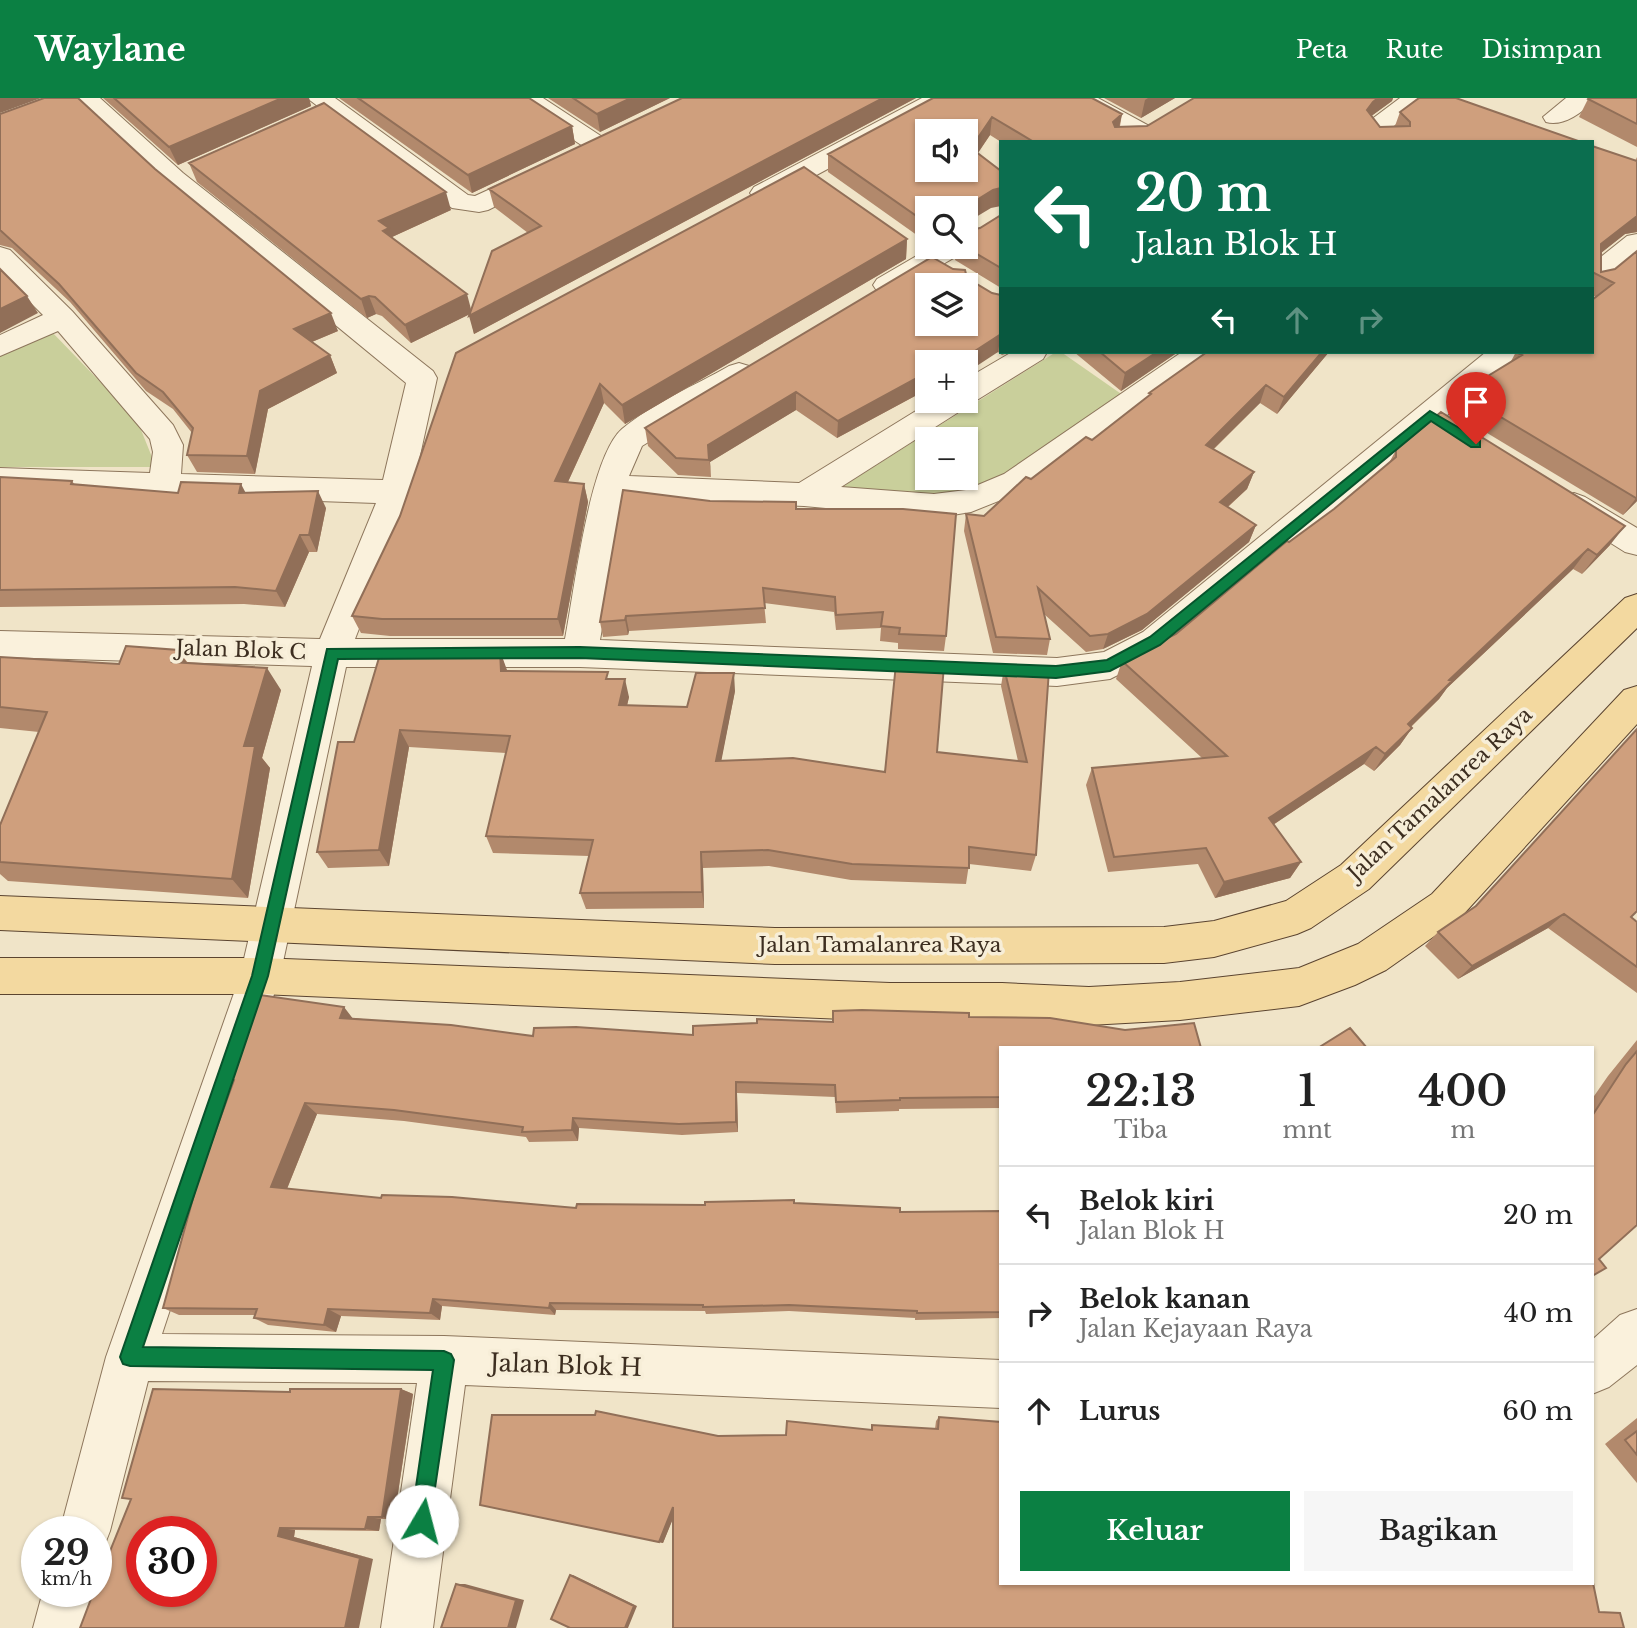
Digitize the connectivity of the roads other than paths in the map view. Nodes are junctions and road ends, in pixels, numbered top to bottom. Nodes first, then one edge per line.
1 (86, 98) edge
2 (526, 98) edge
3 (941, 98) edge
4 (1080, 98) edge
5 (1416, 98) edge
6 (1582, 98) edge
7 (320, 109) edge
8 (1555, 117) dead end
9 (1148, 132) edge
10 (622, 134) edge
11 (1385, 140) edge
12 (598, 145) junction
13 (743, 204) edge
14 (1594, 242) edge
15 (1629, 249) edge
16 (0, 257) edge
17 (933, 259) edge
18 (1594, 277) edge
19 (861, 301) edge
20 (62, 318) junction
21 (0, 346) edge
22 (1029, 354) edge
23 (1199, 354) edge
24 (1502, 354) edge
25 (767, 356) edge
26 (978, 386) edge
27 (935, 413) edge
28 (0, 479) edge
29 (163, 484) junction
30 (1545, 486) edge
31 (610, 487) junction
32 (396, 492) junction
33 (804, 495) junction
34 (1637, 544) edge
35 (1637, 607) edge
36 (0, 644) edge
37 (332, 653) junction
38 (580, 653) junction
39 (1637, 700) edge
40 (0, 913) edge
41 (273, 923) junction
42 (0, 976) edge
43 (260, 976) junction
44 (1637, 1332) edge
45 (130, 1357) junction
46 (444, 1360) junction
47 (1594, 1368) edge
48 (999, 1384) edge
49 (89, 1516) edge
50 (65, 1607) edge
51 (60, 1628) edge
52 (407, 1628) edge

1 - 32 street
2 - 12 street
3 - 13 street
4 - 9 street
5 - 11 street
6 - 8 street
7 - 12 street
10 - 12 street
14 - 15 street
15 - 18 street
16 - 20 street
17 - 19 street
20 - 21 street
20 - 29 street
22 - 26 street
23 - 33 street
24 - 38 street, Jalan Blok C
25 - 31 street
27 - 33 street
28 - 29 street
29 - 32 street
30 - 34 street
31 - 33 street
31 - 38 street
32 - 37 street
35 - 41 main road, Jalan Tamalanrea Raya
36 - 37 street, Jalan Blok C
37 - 38 street, Jalan Blok C
37 - 41 street
39 - 43 main road
40 - 41 main road, Jalan Tamalanrea Raya
41 - 43 street
42 - 43 main road
43 - 45 street
44 - 47 street
45 - 46 street, Jalan Blok H
45 - 49 street
46 - 48 street, Jalan Blok H
46 - 52 street
50 - 51 street

